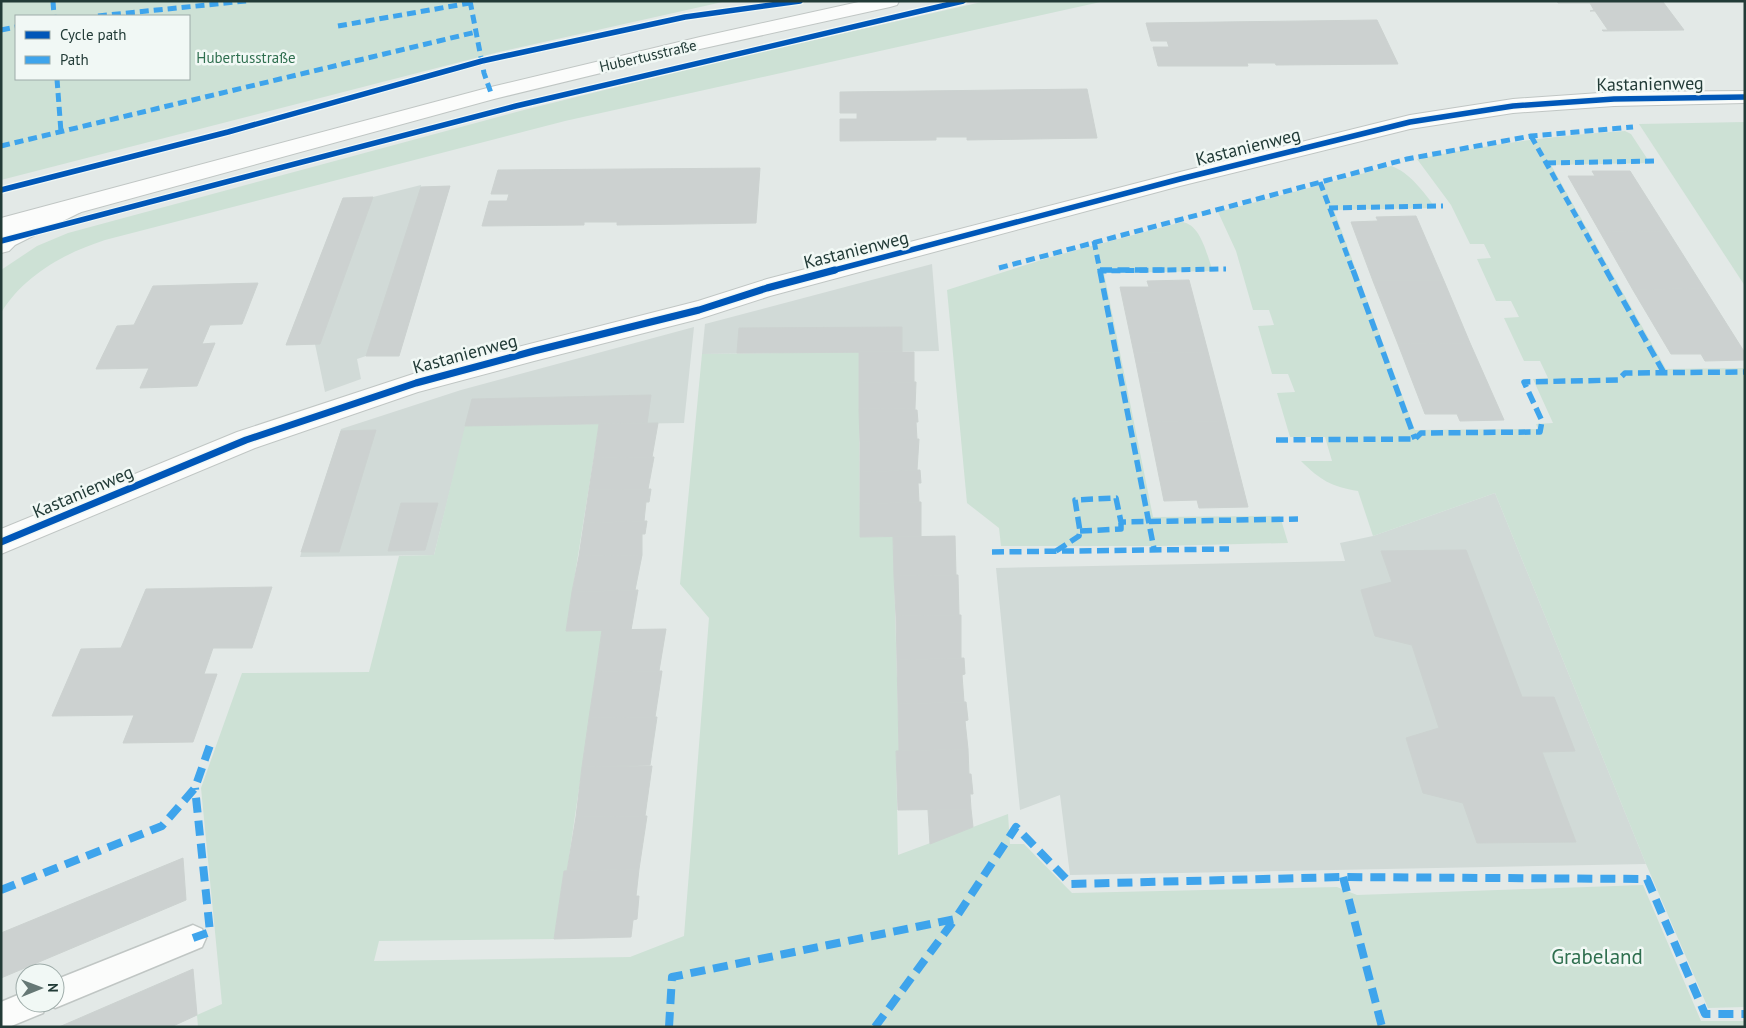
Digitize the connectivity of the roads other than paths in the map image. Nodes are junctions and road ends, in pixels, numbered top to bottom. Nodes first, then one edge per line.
1 (890, 1) edge
2 (1745, 97) edge
3 (77, 206) junction
4 (1, 226) edge
5 (1, 245) edge
6 (1, 542) edge
7 (193, 938) dead end
8 (65, 990) edge
9 (15, 1010) edge
10 (1, 1016) edge

1 - 3 street, Hubertusstraße
2 - 6 street, Kastanienweg
3 - 4 street, Hubertusstraße
3 - 5 street
7 - 8 lane
9 - 10 lane

